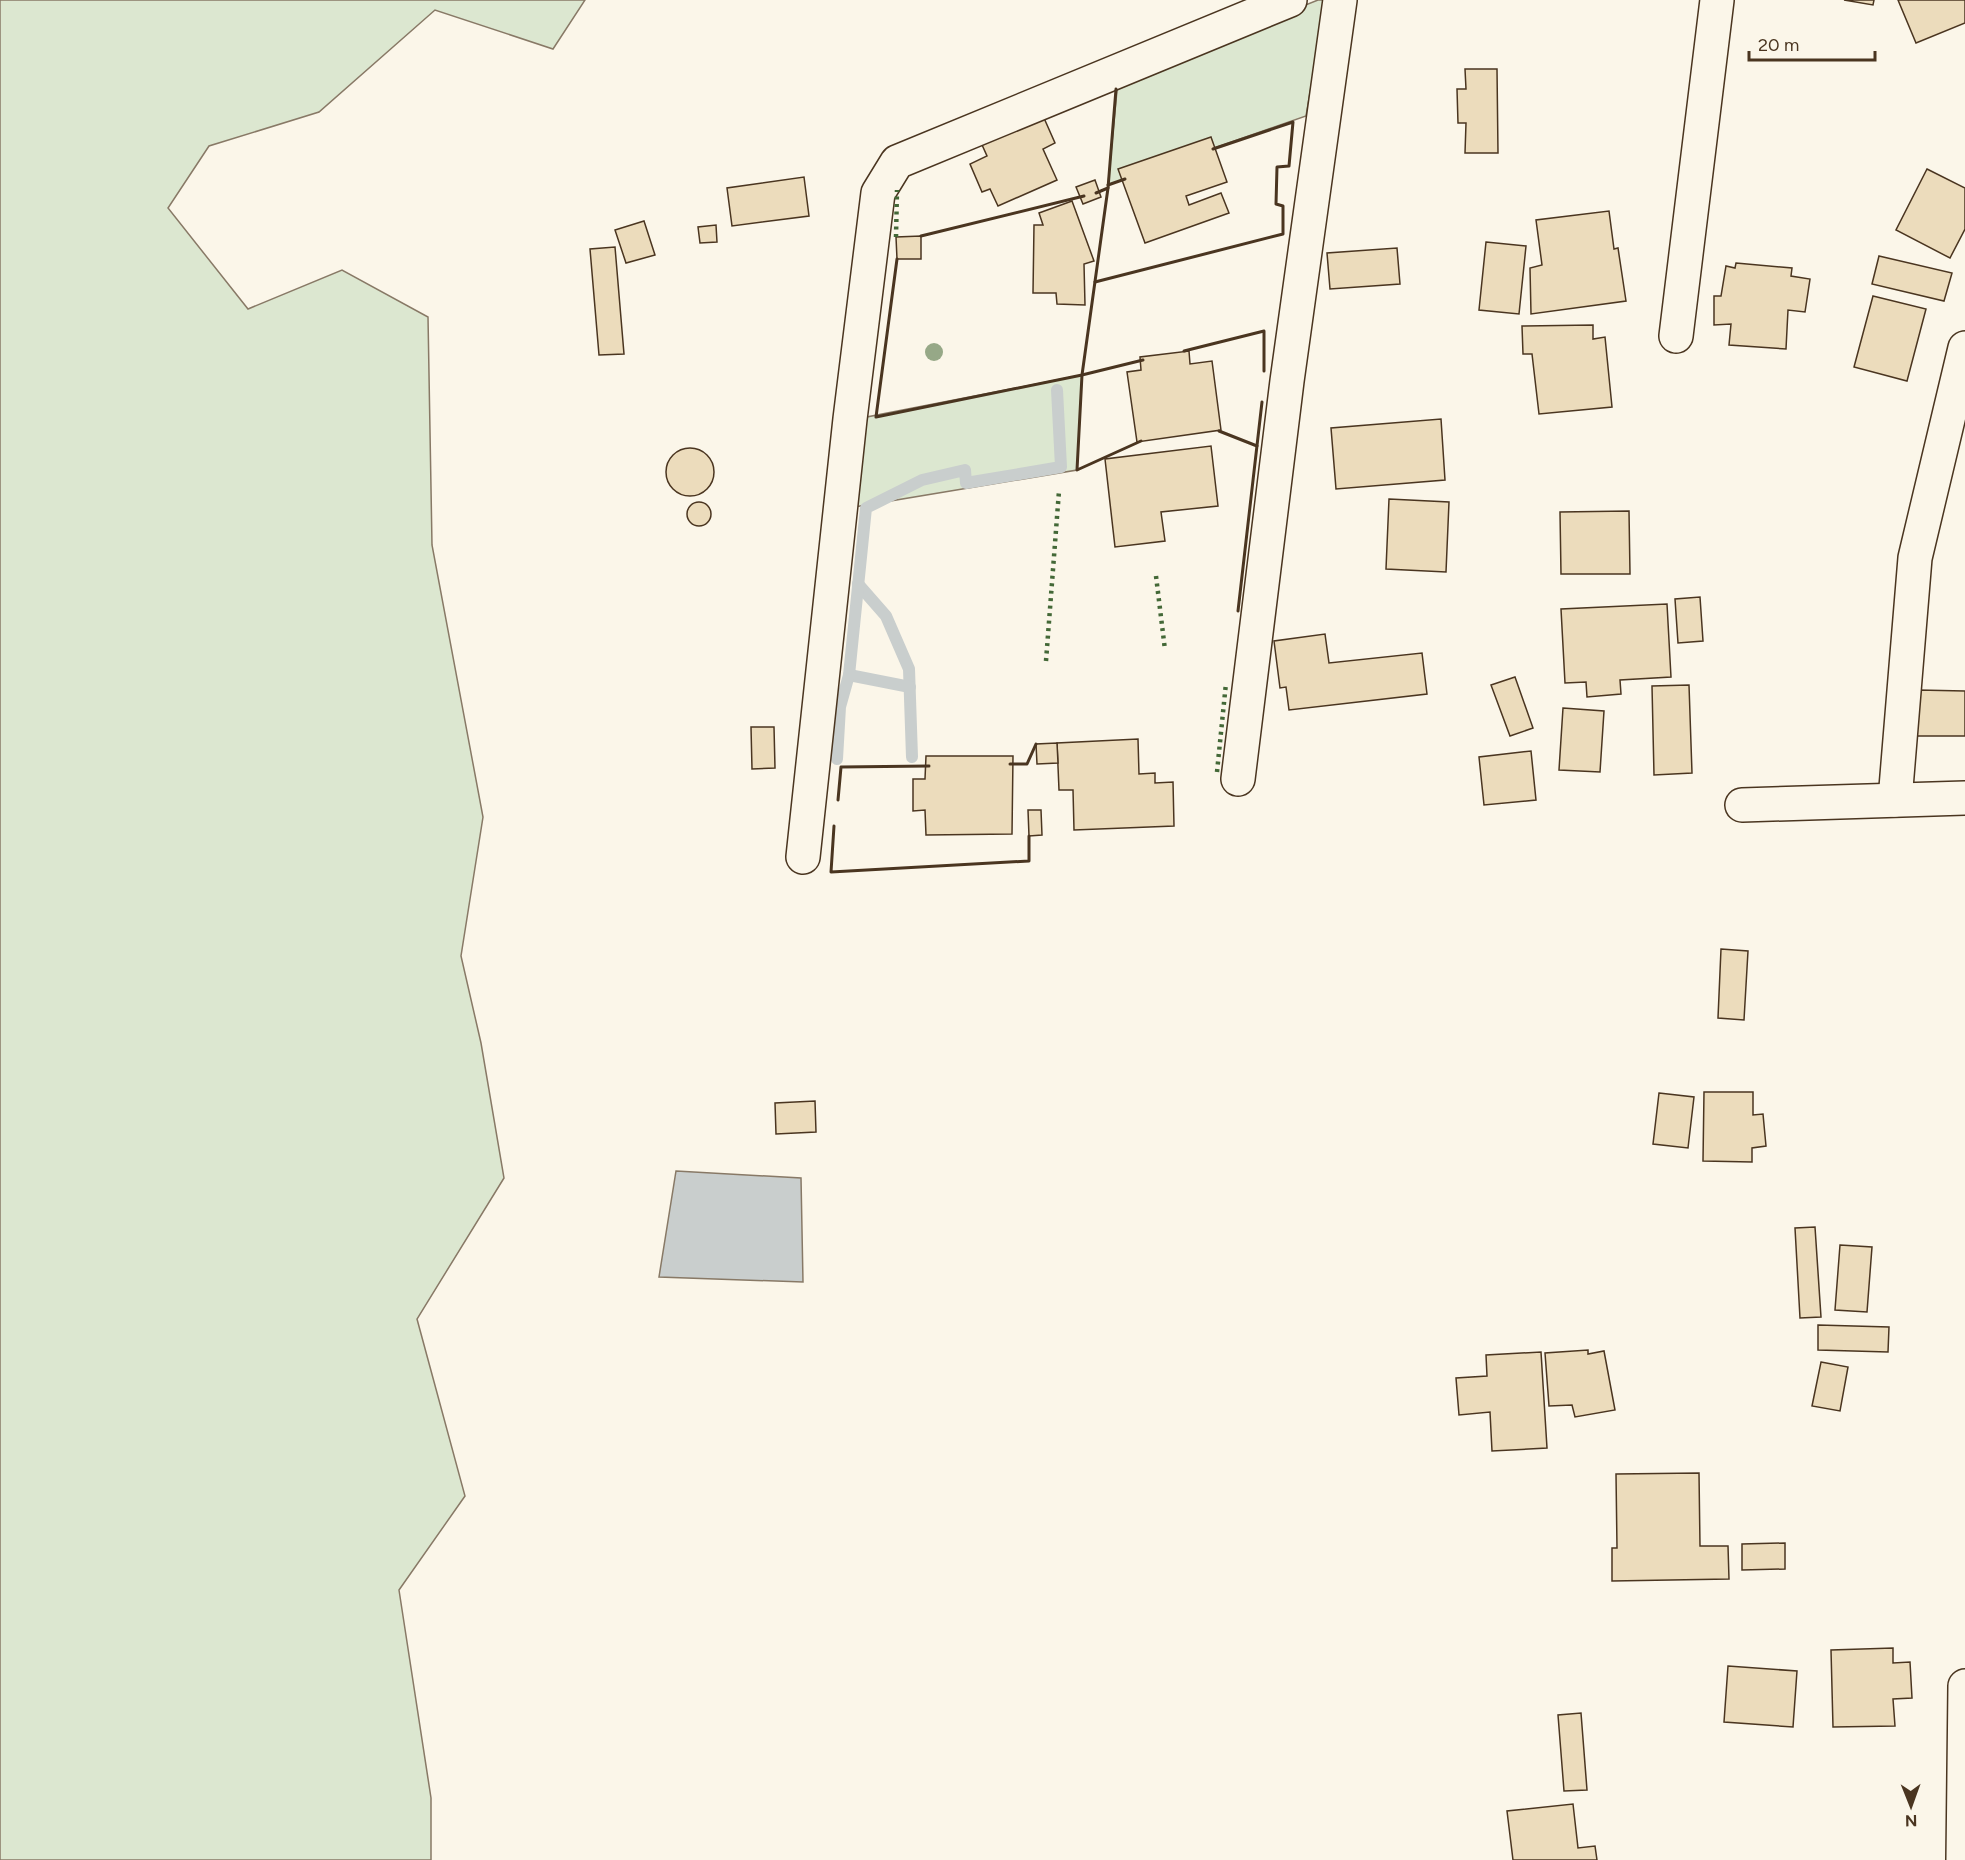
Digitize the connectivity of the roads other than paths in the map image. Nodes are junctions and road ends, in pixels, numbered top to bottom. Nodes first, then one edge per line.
1 (1290, 0) edge
2 (1340, 0) edge
3 (1717, 0) edge
4 (1676, 336) dead end
5 (1965, 348) edge
6 (1238, 779) dead end
7 (1965, 798) edge
8 (1895, 800) junction
9 (1742, 805) dead end
10 (802, 857) dead end
11 (1965, 1686) edge
12 (1963, 1860) edge

1 - 10 street
2 - 6 street
3 - 4 street
5 - 8 street
7 - 8 street
8 - 9 street
11 - 12 street

